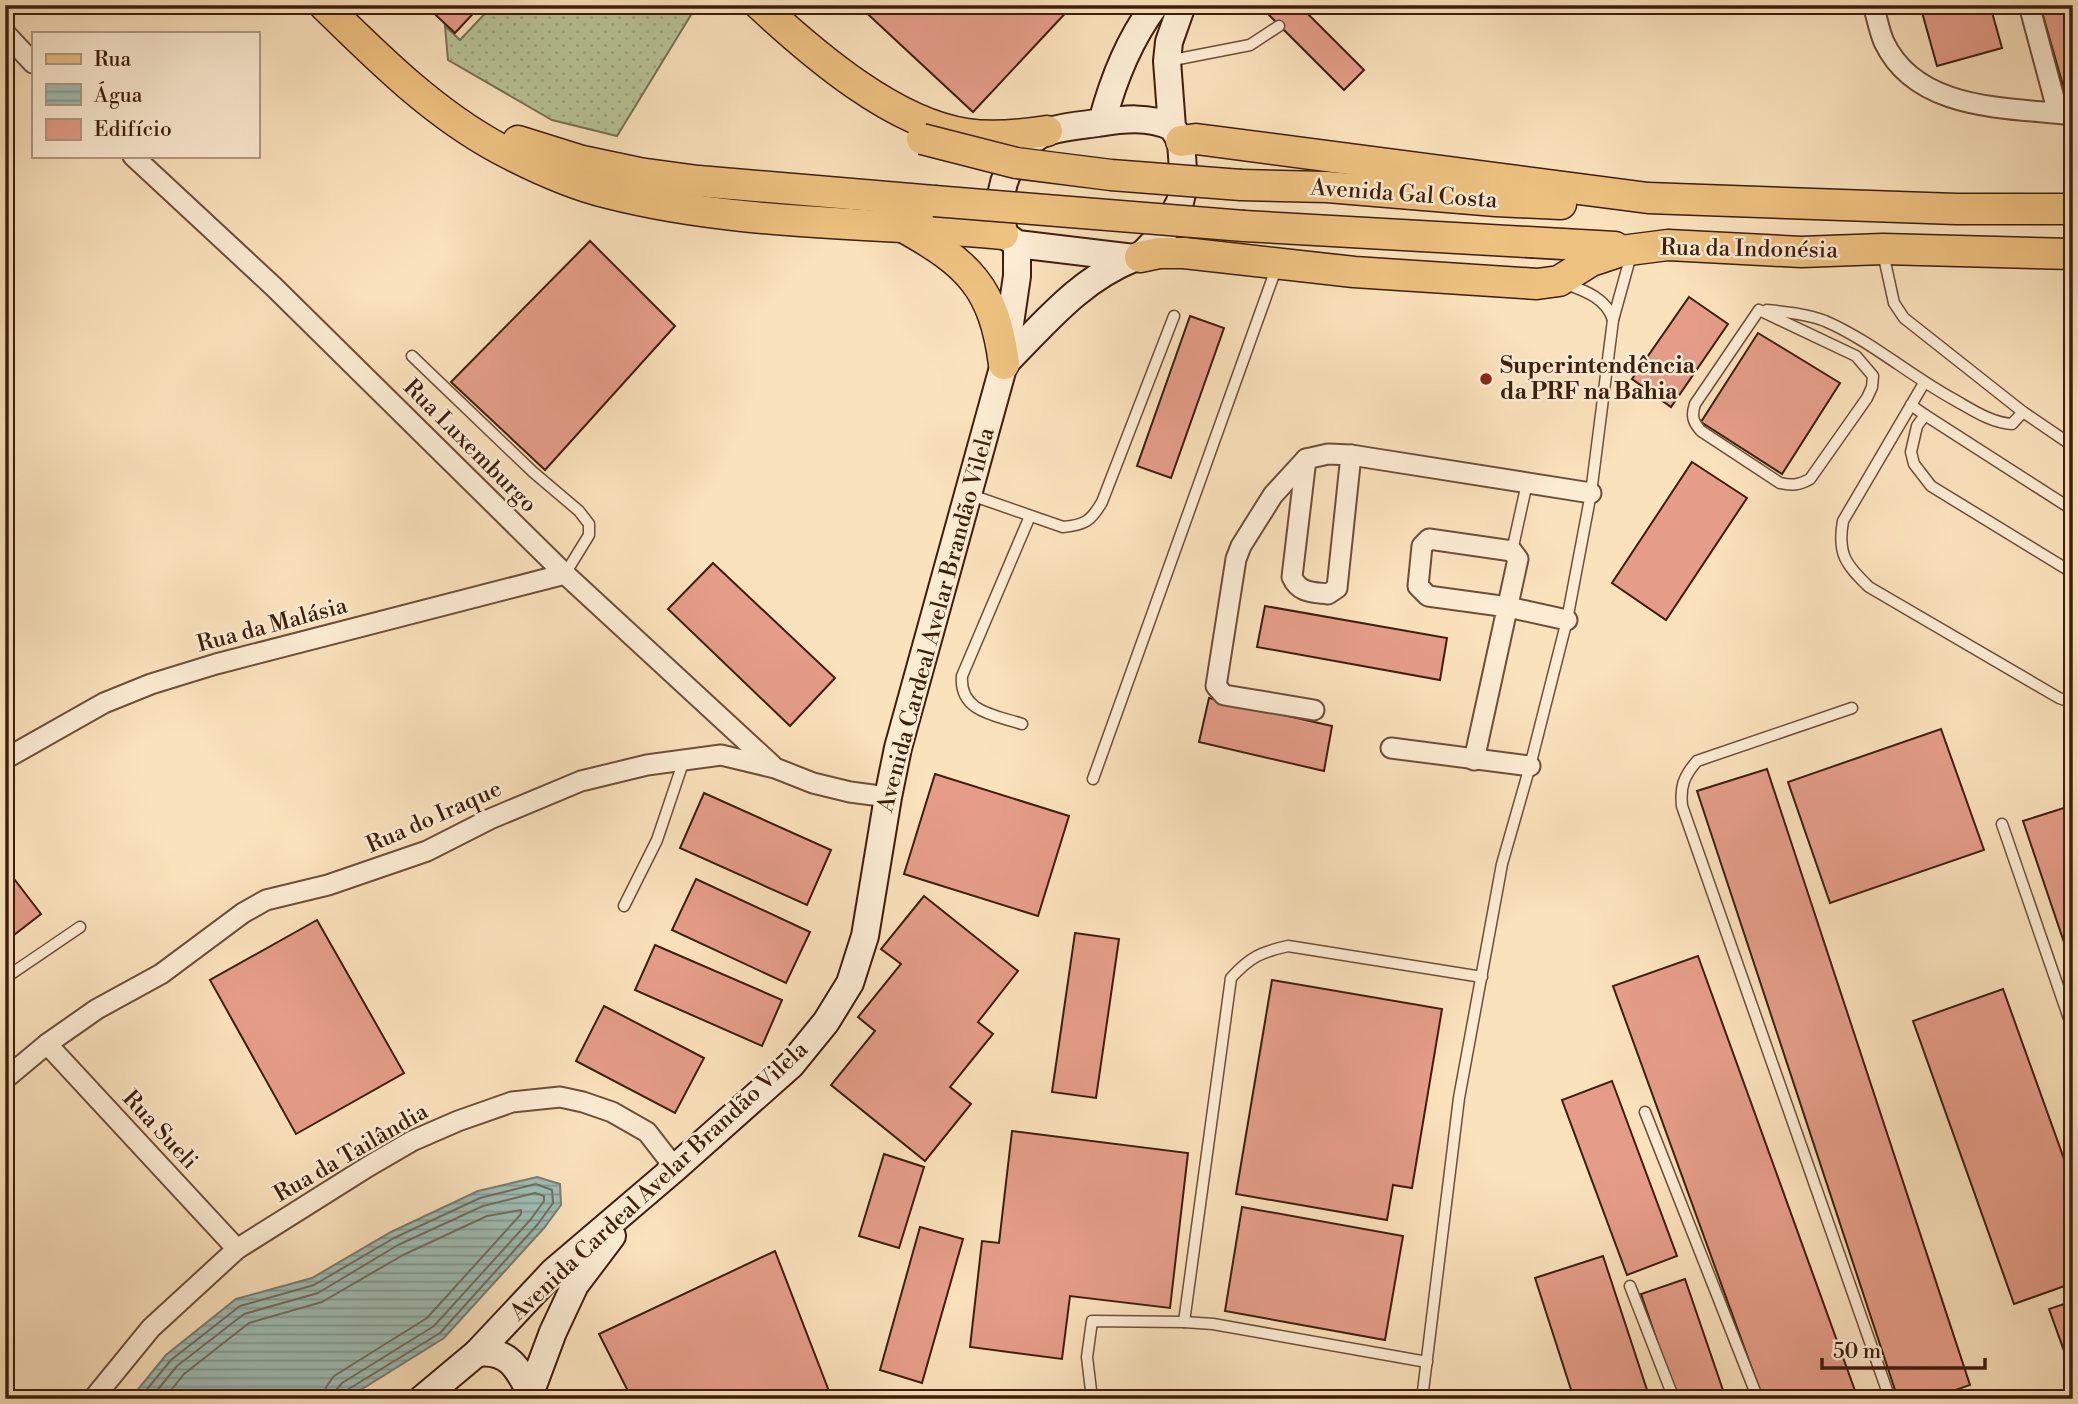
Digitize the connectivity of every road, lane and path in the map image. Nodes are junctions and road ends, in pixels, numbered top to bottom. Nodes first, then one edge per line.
1 (324, 5) edge
2 (738, 5) edge
3 (760, 5) edge
4 (1155, 5) edge
5 (1182, 5) edge
6 (1873, 5) edge
7 (2029, 5) edge
8 (1279, 26) dead end
9 (5, 33) edge
10 (1167, 61) junction
11 (32, 62) edge
12 (2065, 114) edge
13 (1102, 122) junction
14 (461, 123) junction
15 (1047, 131) junction
16 (1177, 134) junction
17 (136, 158) edge
18 (1648, 198) junction
19 (2073, 209) edge
20 (901, 226) junction
21 (1010, 239) junction
22 (1633, 248) junction
23 (1883, 249) junction
24 (2073, 254) edge
25 (1137, 258) junction
26 (1278, 262) junction
27 (1559, 281) junction
28 (1759, 310) junction
29 (1174, 316) dead end
30 (1613, 320) junction
31 (412, 356) dead end
32 (1004, 364) junction
33 (1924, 383) junction
34 (1911, 405) junction
35 (2023, 412) junction
36 (1925, 415) junction
37 (2073, 446) edge
38 (1352, 455) junction
39 (1306, 459) junction
40 (1527, 483) junction
41 (967, 493) junction
42 (1591, 493) junction
43 (2073, 510) edge
44 (1030, 516) junction
45 (1512, 551) junction
46 (2073, 573) edge
47 (565, 574) junction
48 (1508, 607) junction
49 (1567, 620) junction
50 (2073, 703) edge
51 (1852, 708) dead end
52 (1314, 710) dead end
53 (1022, 724) dead end
54 (1391, 748) dead end
55 (5, 759) edge
56 (684, 760) junction
57 (1474, 760) junction
58 (1530, 766) junction
59 (775, 768) junction
60 (1093, 779) dead end
61 (888, 797) junction
62 (2002, 824) dead end
63 (624, 906) dead end
64 (80, 927) dead end
65 (1482, 977) junction
66 (5, 978) edge
67 (2073, 1030) edge
68 (47, 1044) junction
69 (5, 1079) edge
70 (1645, 1112) dead end
71 (676, 1168) junction
72 (645, 1193) junction
73 (237, 1249) junction
74 (1630, 1286) dead end
75 (1184, 1322) junction
76 (477, 1353) junction
77 (1427, 1362) junction
78 (529, 1395) edge
79 (93, 1399) edge
80 (422, 1399) edge
81 (1092, 1399) edge
82 (1422, 1399) edge
83 (1674, 1399) edge
84 (1758, 1399) edge
85 (1890, 1399) edge

1 - 14 main road
2 - 18 main road, Avenida Gal Costa, bridge
3 - 15 main road, Avenida Gal Costa
4 - 13 main road
5 - 10 main road
6 - 12 street
7 - 12 street
8 - 10 lane
9 - 11 street
10 - 16 main road
13 - 15 main road, Avenida Gal Costa
13 - 16 main road, Avenida Gal Costa
14 - 20 main road
14 - 22 main road, bridge
15 - 21 main road, Avenida Cardeal Avelar Brandão Vilela
16 - 18 main road, Avenida Gal Costa
16 - 25 main road, Rua da Indonésia
17 - 47 street, Rua Luxemburgo
18 - 19 main road, Rua da Indonésia
20 - 21 main road
20 - 32 main road
21 - 25 main road, Rua da Indonésia
21 - 32 main road, Avenida Cardeal Avelar Brandão Vilela
22 - 23 main road, Rua da Indonésia
22 - 27 main road, Rua da Indonésia
22 - 30 lane
23 - 24 main road, Rua da Indonésia
23 - 35 lane
25 - 26 main road, Rua da Indonésia
25 - 32 main road, Rua da Indonésia
26 - 27 main road, Rua da Indonésia
26 - 60 lane
27 - 30 lane
28 - 28 lane
28 - 33 lane
29 - 44 lane
30 - 42 lane
31 - 47 lane
32 - 41 main road, Avenida Cardeal Avelar Brandão Vilela
33 - 34 lane
33 - 35 lane
34 - 36 lane
34 - 50 lane
35 - 37 lane
36 - 43 lane
36 - 46 lane
38 - 39 street
38 - 39 street
38 - 40 street
39 - 52 street
40 - 42 street
40 - 45 lane
41 - 44 lane
41 - 61 main road, Avenida Cardeal Avelar Brandão Vilela
42 - 49 lane
44 - 53 lane
45 - 48 street
45 - 48 street
47 - 55 street, Rua da Malásia
47 - 59 street, Rua Luxemburgo
48 - 49 street
48 - 57 street
49 - 58 lane
51 - 85 lane
54 - 57 street
56 - 59 street, Rua do Iraque
56 - 63 lane
56 - 68 street, Rua do Iraque
57 - 58 street
58 - 65 lane
59 - 61 street, Rua do Iraque
61 - 71 main road, Avenida Cardeal Avelar Brandão Vilela
62 - 67 lane
64 - 66 lane
65 - 75 lane
65 - 77 lane
68 - 69 street, Rua do Iraque
68 - 73 street, Rua Sueli
70 - 84 lane
71 - 72 main road, Avenida Cardeal Avelar Brandão Vilela
71 - 73 street, Rua da Tailândia
72 - 76 main road, Avenida Cardeal Avelar Brandão Vilela
72 - 78 main road
73 - 79 street, Rua da Tailândia
74 - 83 lane
75 - 77 lane
75 - 81 lane
76 - 78 main road
76 - 80 main road, Avenida Cardeal Avelar Brandão Vilela
77 - 82 lane

